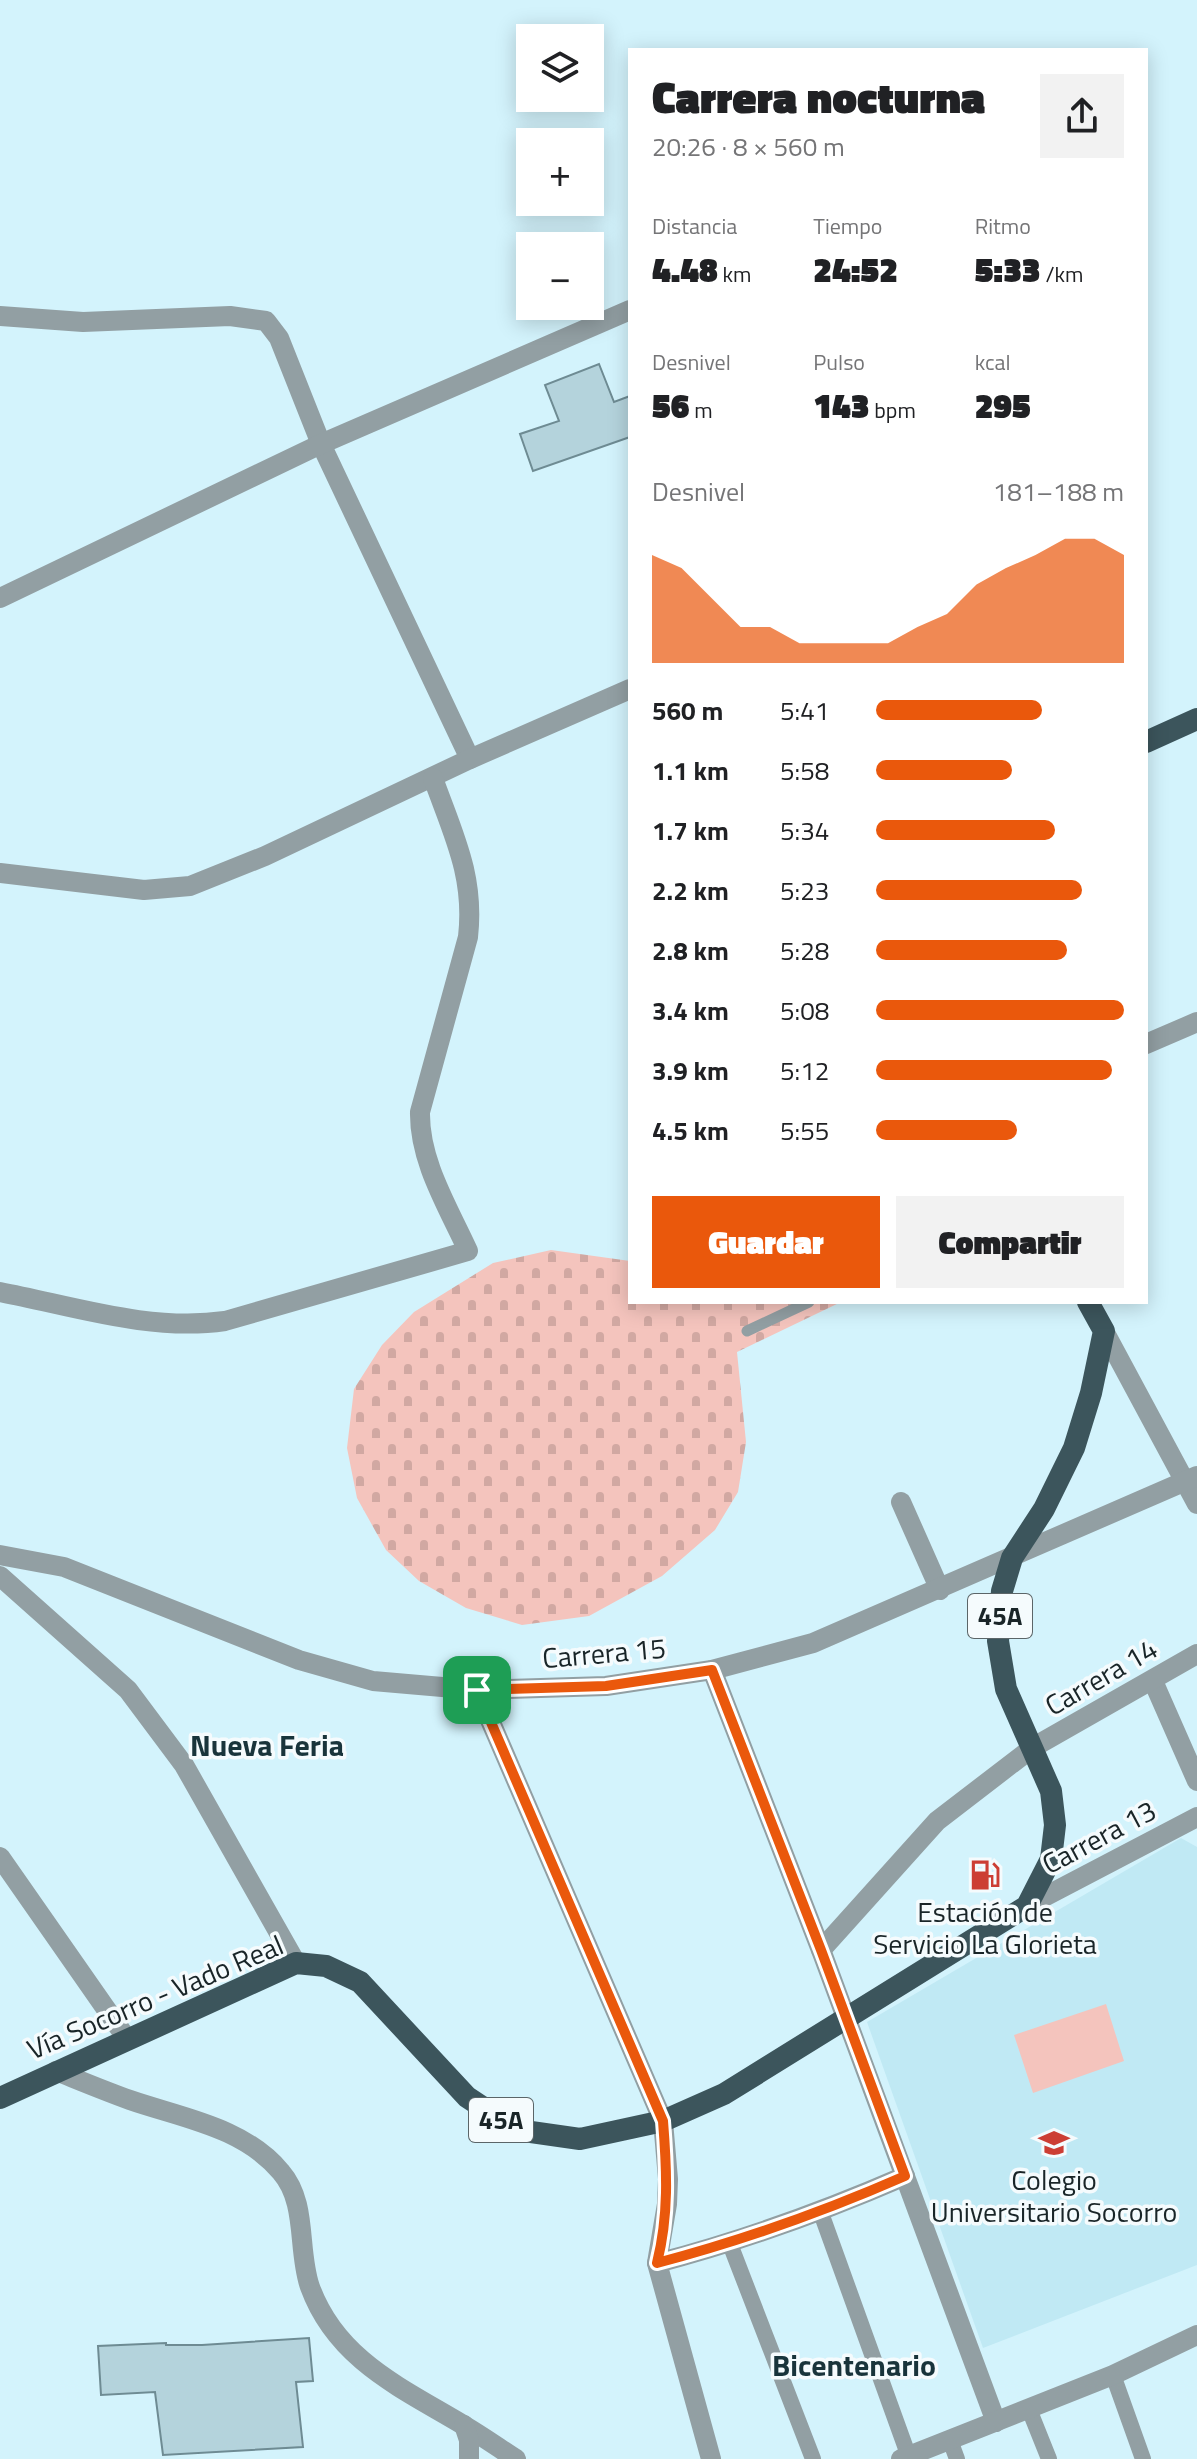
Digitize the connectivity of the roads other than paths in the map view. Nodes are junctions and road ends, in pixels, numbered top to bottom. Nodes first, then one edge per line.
1 (628, 311) edge
2 (0, 316) edge
3 (321, 444) junction
4 (0, 598) edge
5 (628, 690) edge
6 (1197, 719) edge
7 (1148, 741) edge
8 (470, 759) junction
9 (433, 778) junction
10 (0, 873) edge
11 (1197, 1022) edge
12 (1148, 1043) edge
13 (0, 1292) edge
14 (805, 1304) edge
15 (1089, 1304) edge
16 (747, 1331) dead end
17 (1104, 1331) junction
18 (1192, 1479) edge
19 (901, 1502) dead end
20 (1197, 1504) edge
21 (0, 1555) edge
22 (1012, 1558) junction
23 (0, 1576) edge
24 (940, 1590) junction
25 (1197, 1654) edge
26 (712, 1670) junction
27 (1153, 1681) junction
28 (477, 1690) junction
29 (1032, 1748) junction
30 (1197, 1781) edge
31 (1197, 1817) edge
32 (0, 1857) edge
33 (1027, 1906) junction
34 (821, 1950) junction
35 (296, 1963) junction
36 (846, 2017) junction
37 (127, 2039) junction
38 (56, 2071) junction
39 (0, 2098) edge
40 (663, 2121) junction
41 (905, 2176) junction
42 (821, 2213) junction
43 (730, 2244) junction
44 (657, 2263) junction
45 (1197, 2335) edge
46 (1113, 2375) junction
47 (1029, 2409) junction
48 (996, 2422) junction
49 (464, 2425) junction
50 (954, 2450) edge
51 (905, 2458) edge
52 (469, 2459) edge
53 (516, 2459) edge
54 (711, 2459) edge
55 (813, 2459) edge
56 (1049, 2459) edge
57 (1143, 2459) edge

1 - 3 street
2 - 3 street
3 - 4 street
3 - 8 street
5 - 8 street
6 - 7 highway
8 - 9 street
9 - 10 street
9 - 13 street
11 - 12 street
14 - 16 lane
15 - 17 highway
17 - 18 street
17 - 22 highway, 45A
18 - 20 street
18 - 22 street, Carrera 15
19 - 24 street
21 - 28 street, Carrera 15
22 - 24 street, Carrera 15
22 - 29 highway, 45A
23 - 35 street
24 - 26 street, Carrera 15
25 - 27 street, Carrera 14
26 - 28 street, Carrera 15
26 - 34 street
27 - 29 street, Carrera 14
27 - 30 street
28 - 40 street
29 - 33 highway, 45A
29 - 34 street, Carrera 14
31 - 33 street, Carrera 13
32 - 37 street
33 - 36 highway, Vía Socorro - Vado Real / 45A
34 - 36 street
35 - 37 highway, Vía Socorro - Vado Real
35 - 40 highway, Vía Socorro - Vado Real / 45A
36 - 40 highway, Vía Socorro - Vado Real / 45A
36 - 41 street
37 - 38 highway, Vía Socorro - Vado Real
38 - 39 highway, Vía Socorro - Vado Real
38 - 49 street
40 - 44 street
41 - 42 street
41 - 48 street
42 - 43 street
42 - 51 street
43 - 44 street
43 - 55 street
44 - 54 street
45 - 46 street
46 - 47 street
46 - 57 street
47 - 48 street
47 - 56 street
48 - 50 street
49 - 52 street
49 - 53 street
50 - 51 street

